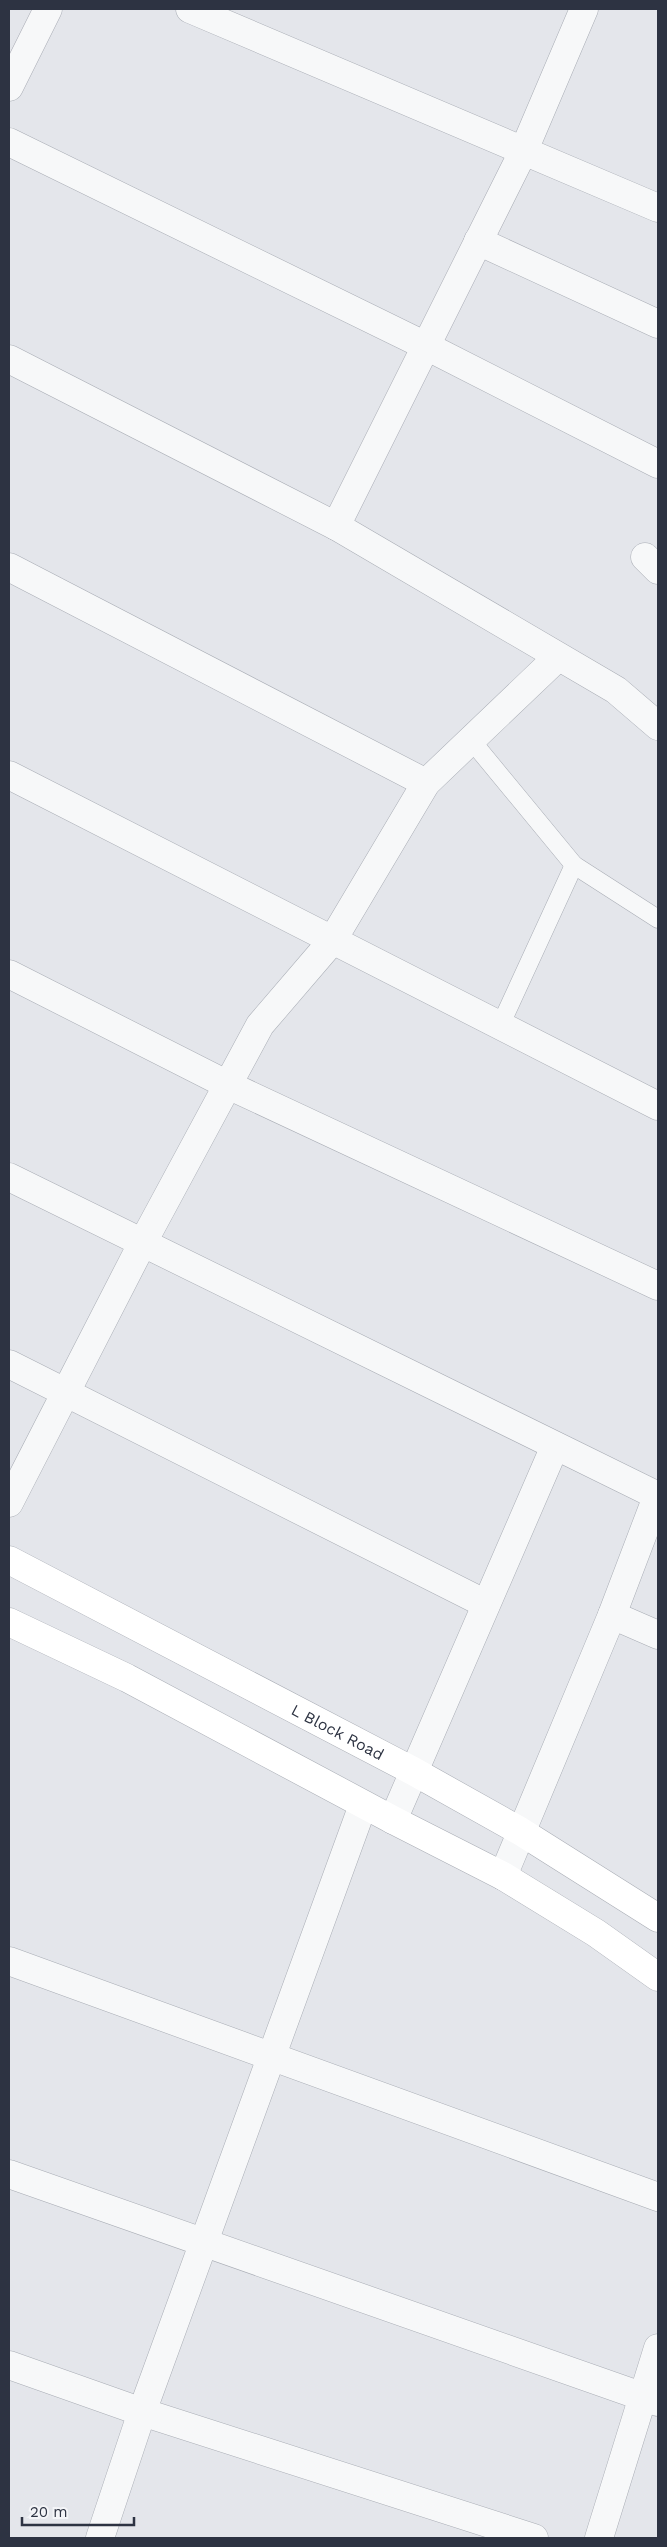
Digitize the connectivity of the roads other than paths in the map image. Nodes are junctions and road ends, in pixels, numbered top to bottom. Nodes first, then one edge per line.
1 (48, 9) edge
2 (190, 9) edge
3 (584, 9) edge
4 (9, 87) edge
5 (9, 142) edge
6 (524, 150) junction
7 (658, 208) edge
8 (478, 241) junction
9 (658, 324) edge
10 (426, 346) junction
11 (9, 359) edge
12 (658, 464) edge
13 (336, 526) junction
14 (9, 567) edge
15 (558, 656) junction
16 (658, 726) edge
17 (471, 740) junction
18 (9, 775) edge
19 (426, 783) junction
20 (574, 865) junction
21 (658, 919) edge
22 (332, 941) junction
23 (9, 974) edge
24 (500, 1026) junction
25 (228, 1085) junction
26 (658, 1106) edge
27 (9, 1177) edge
28 (142, 1244) junction
29 (658, 1286) edge
30 (9, 1364) edge
31 (66, 1393) junction
32 (555, 1446) junction
33 (658, 1495) edge
34 (9, 1503) edge
35 (9, 1560) edge
36 (486, 1604) junction
37 (612, 1615) junction
38 (9, 1622) edge
39 (658, 1635) edge
40 (413, 1771) junction
41 (363, 1804) junction
42 (392, 1820) junction
43 (520, 1831) junction
44 (503, 1876) junction
45 (658, 1918) edge
46 (9, 1960) edge
47 (658, 1977) edge
48 (272, 2057) junction
49 (9, 2174) edge
50 (658, 2197) edge
51 (204, 2243) junction
52 (658, 2348) edge
53 (9, 2365) edge
54 (651, 2400) edge
55 (142, 2412) junction
56 (100, 2538) edge
57 (534, 2538) edge
58 (599, 2538) edge

1 - 4 street
2 - 6 street
3 - 6 street
5 - 10 street
6 - 7 street
6 - 8 street
8 - 9 street
8 - 10 street
10 - 12 street
10 - 13 street
11 - 13 street
13 - 15 street
14 - 19 street
15 - 16 street
15 - 17 street
17 - 19 street
17 - 20 lane
18 - 22 street
19 - 22 street
20 - 21 lane
20 - 24 lane
22 - 24 street
22 - 25 street
23 - 25 street
24 - 26 street
25 - 28 street
25 - 29 street
27 - 28 street
28 - 31 street
28 - 32 street
30 - 31 street
31 - 34 street
31 - 36 street
32 - 33 street
32 - 36 street
33 - 37 street
35 - 40 main road, L Block Road
36 - 40 street
37 - 39 street
37 - 43 street
38 - 41 main road
40 - 42 street
40 - 43 main road, L Block Road
41 - 42 main road
41 - 48 street
42 - 44 main road
43 - 44 street
43 - 45 main road, L Block Road
44 - 47 main road
46 - 48 street
48 - 50 street
48 - 51 street
49 - 51 street
51 - 54 street
51 - 55 street
52 - 54 street
53 - 55 street
54 - 58 street
55 - 56 street
55 - 57 street

